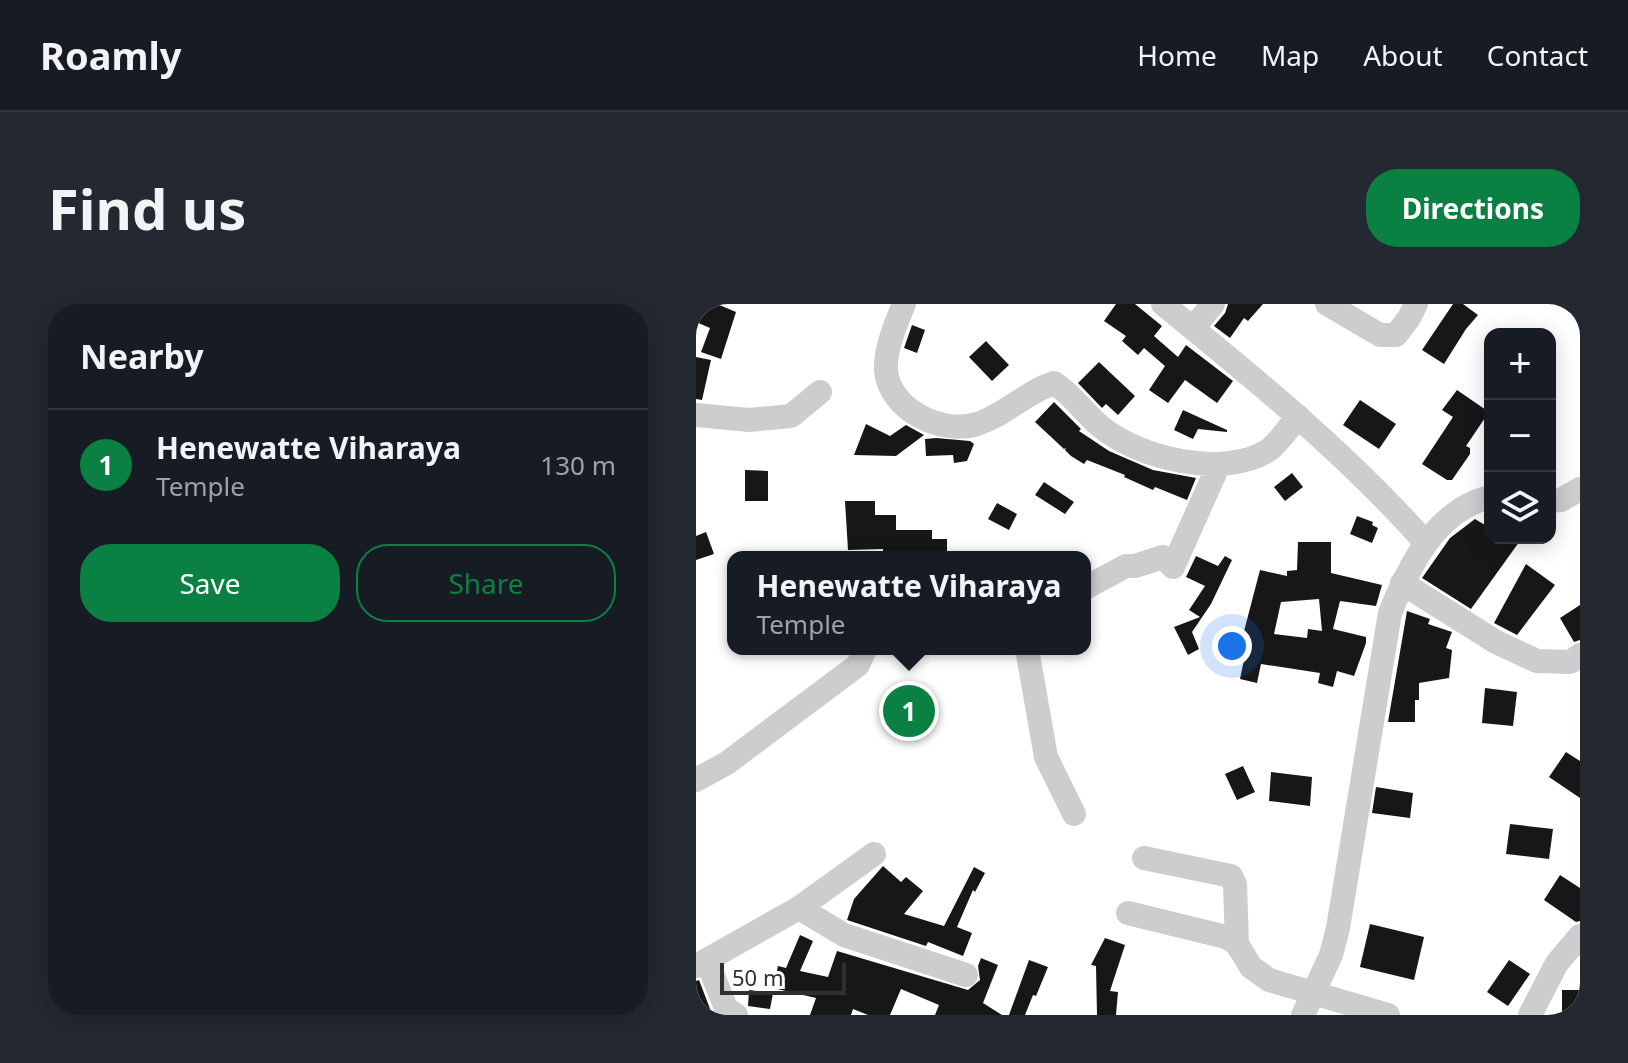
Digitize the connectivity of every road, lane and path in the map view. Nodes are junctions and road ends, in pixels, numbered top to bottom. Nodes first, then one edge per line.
1 (904, 304) edge
2 (1163, 304) edge
3 (1213, 304) edge
4 (1327, 304) edge
5 (1416, 304) edge
6 (1193, 328) junction
7 (820, 392) dead end
8 (696, 415) edge
9 (1298, 416) junction
10 (1219, 464) junction
11 (1580, 489) edge
12 (1484, 499) edge
13 (1556, 500) edge
14 (1426, 543) junction
15 (1402, 583) junction
16 (1091, 585) edge
17 (862, 655) edge
18 (1028, 655) edge
19 (1580, 655) edge
20 (696, 780) edge
21 (1074, 814) dead end
22 (874, 854) dead end
23 (1144, 858) dead end
24 (799, 908) junction
25 (1128, 913) dead end
26 (1580, 936) edge
27 (1237, 944) junction
28 (702, 964) edge
29 (966, 975) dead end
30 (1313, 992) junction
31 (736, 1015) edge
32 (1303, 1015) edge
33 (1388, 1015) edge
34 (1530, 1015) edge

1 - 10 street
2 - 6 street
3 - 6 street
4 - 5 street
6 - 9 street
7 - 8 street
9 - 10 street
9 - 14 street
10 - 16 street
11 - 13 street
12 - 14 street
14 - 15 street
15 - 19 street
15 - 30 street
17 - 20 street
18 - 21 street
22 - 24 street
23 - 27 street
24 - 28 street
24 - 29 street
25 - 27 street
26 - 34 street
27 - 30 street
28 - 31 street
30 - 32 street
30 - 33 street

